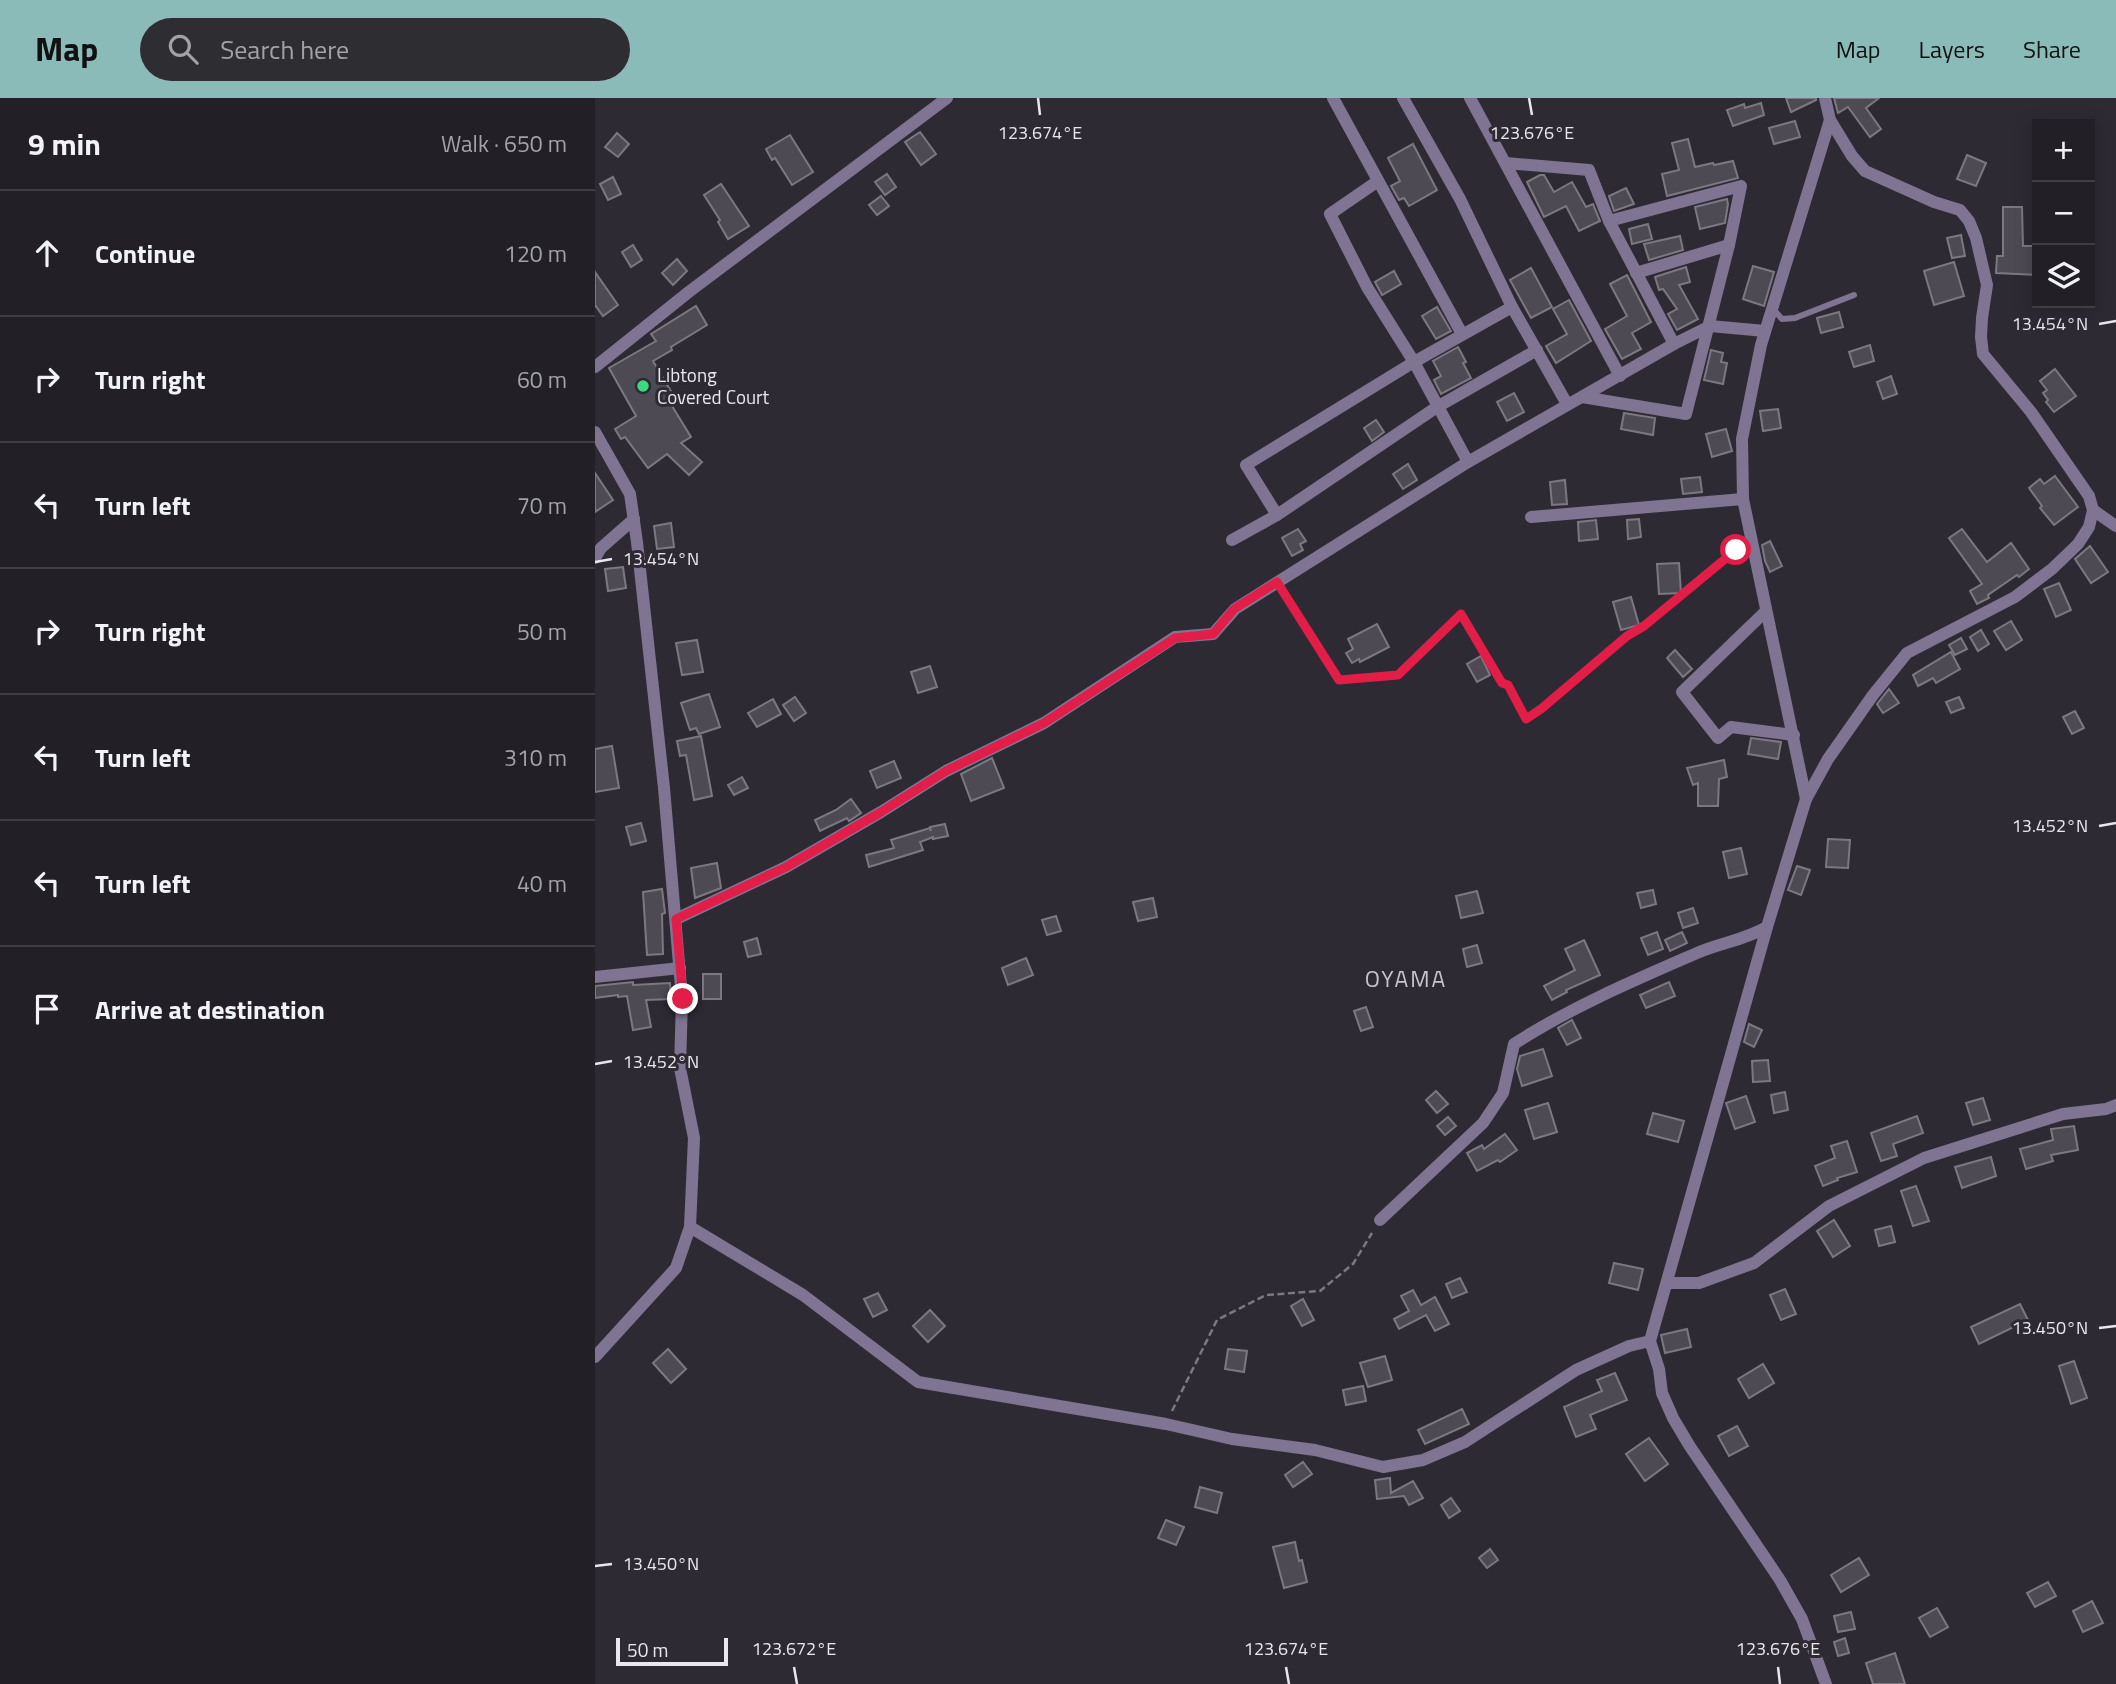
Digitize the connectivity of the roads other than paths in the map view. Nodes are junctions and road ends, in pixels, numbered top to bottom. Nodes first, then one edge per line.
1 (947, 98) edge
2 (1333, 98) edge
3 (1403, 98) edge
4 (1470, 98) edge
5 (1825, 98) edge
6 (1830, 120) junction
7 (1506, 163) junction
8 (1378, 181) junction
9 (1609, 221) junction
10 (1729, 244) junction
11 (1636, 272) junction
12 (1854, 295) dead end
13 (1512, 307) junction
14 (1771, 308) junction
15 (1710, 326) junction
16 (1765, 331) junction
17 (1462, 334) junction
18 (1674, 344) junction
19 (1537, 349) junction
20 (1414, 362) junction
21 (595, 368) edge
22 (1619, 376) junction
23 (1581, 397) junction
24 (1567, 404) junction
25 (1437, 407) junction
26 (595, 432) edge
27 (1468, 461) junction
28 (1743, 499) junction
29 (2093, 510) junction
30 (1277, 515) junction
31 (1531, 517) dead end
32 (634, 519) junction
33 (2116, 526) edge
34 (1232, 540) dead end
35 (595, 558) edge
36 (1766, 611) junction
37 (1794, 735) junction
38 (1806, 799) junction
39 (676, 919) junction
40 (1767, 927) junction
41 (680, 968) junction
42 (595, 977) edge
43 (2116, 1104) edge
44 (1380, 1220) road end
45 (690, 1227) junction
46 (1667, 1283) junction
47 (1650, 1340) junction
48 (595, 1357) edge
49 (1826, 1684) edge

1 - 21 street
2 - 8 street
3 - 13 street
4 - 7 street
5 - 6 street
6 - 14 street
6 - 29 street
7 - 9 street
7 - 22 street
8 - 17 street
8 - 20 street
9 - 10 street
9 - 11 street
10 - 11 street
10 - 15 street
11 - 18 street
12 - 14 lane
13 - 17 street
13 - 19 street
14 - 16 street
15 - 16 street
15 - 18 street
15 - 23 street
16 - 28 street
17 - 20 street
18 - 22 street
19 - 24 street
19 - 25 street
20 - 25 street
20 - 30 street
22 - 23 street
23 - 24 street
24 - 27 street
25 - 27 street
25 - 30 street
26 - 32 street
27 - 39 street
28 - 31 street
28 - 36 street
29 - 33 street
29 - 38 street
30 - 34 street
32 - 35 street
32 - 39 street
36 - 37 street
36 - 37 street
37 - 38 street
38 - 40 street
39 - 41 street
40 - 44 street
40 - 46 street
41 - 42 street
41 - 45 street
43 - 46 street
45 - 47 street
45 - 48 street
46 - 47 street
47 - 49 street

